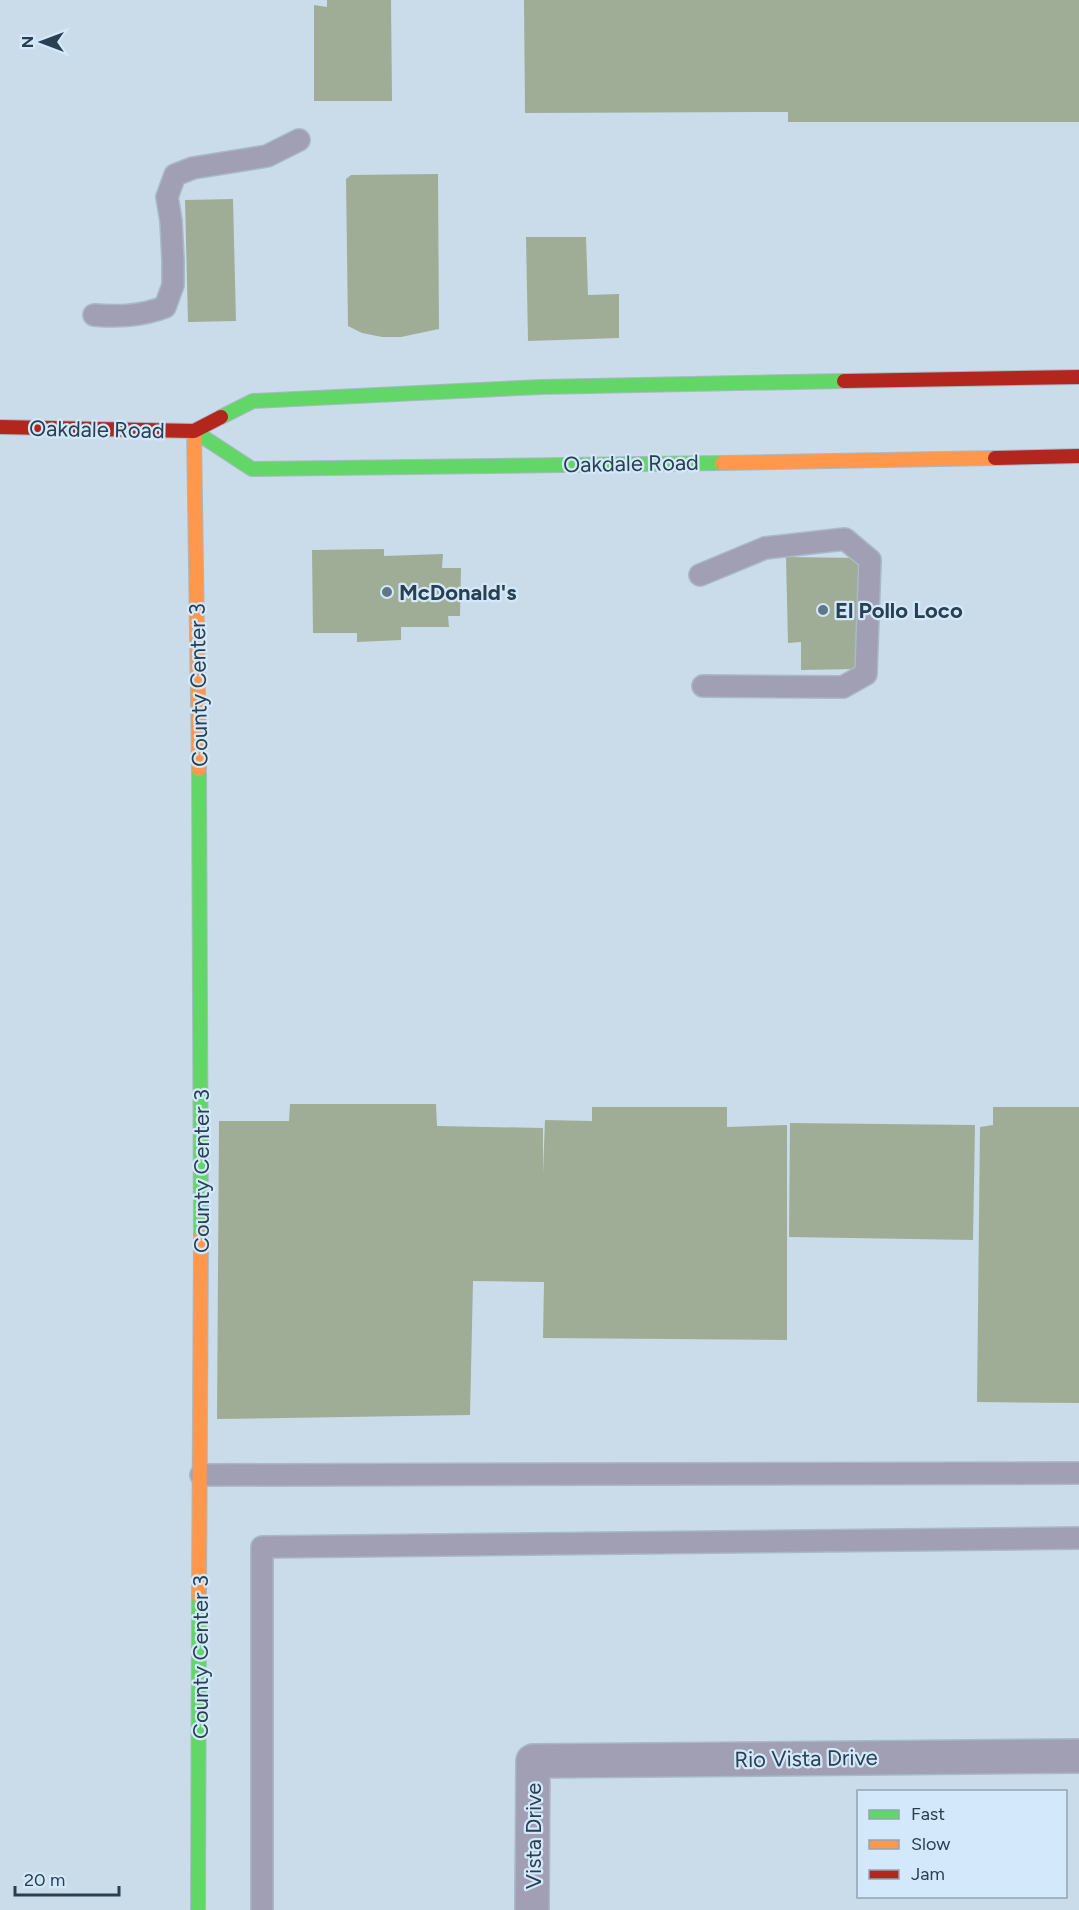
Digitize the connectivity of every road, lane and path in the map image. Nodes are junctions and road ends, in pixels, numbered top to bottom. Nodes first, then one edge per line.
1 (299, 140) dead end
2 (94, 315) dead end
3 (1079, 377) edge
4 (0, 427) edge
5 (194, 431) junction
6 (1079, 456) edge
7 (700, 575) dead end
8 (703, 686) dead end
9 (1079, 1473) edge
10 (201, 1475) junction
11 (1079, 1538) edge
12 (1079, 1756) edge
13 (533, 1761) joint
14 (198, 1910) edge
15 (262, 1910) edge
16 (532, 1910) edge

1 - 2 lane
3 - 5 main road, Oakdale Road
4 - 5 main road, Oakdale Road
5 - 6 main road, Oakdale Road
5 - 10 main road, County Center 3
7 - 8 lane
9 - 10 lane
10 - 14 main road, County Center 3
11 - 15 lane
12 - 13 street, Rio Vista Drive
13 - 16 street, Vista Drive

